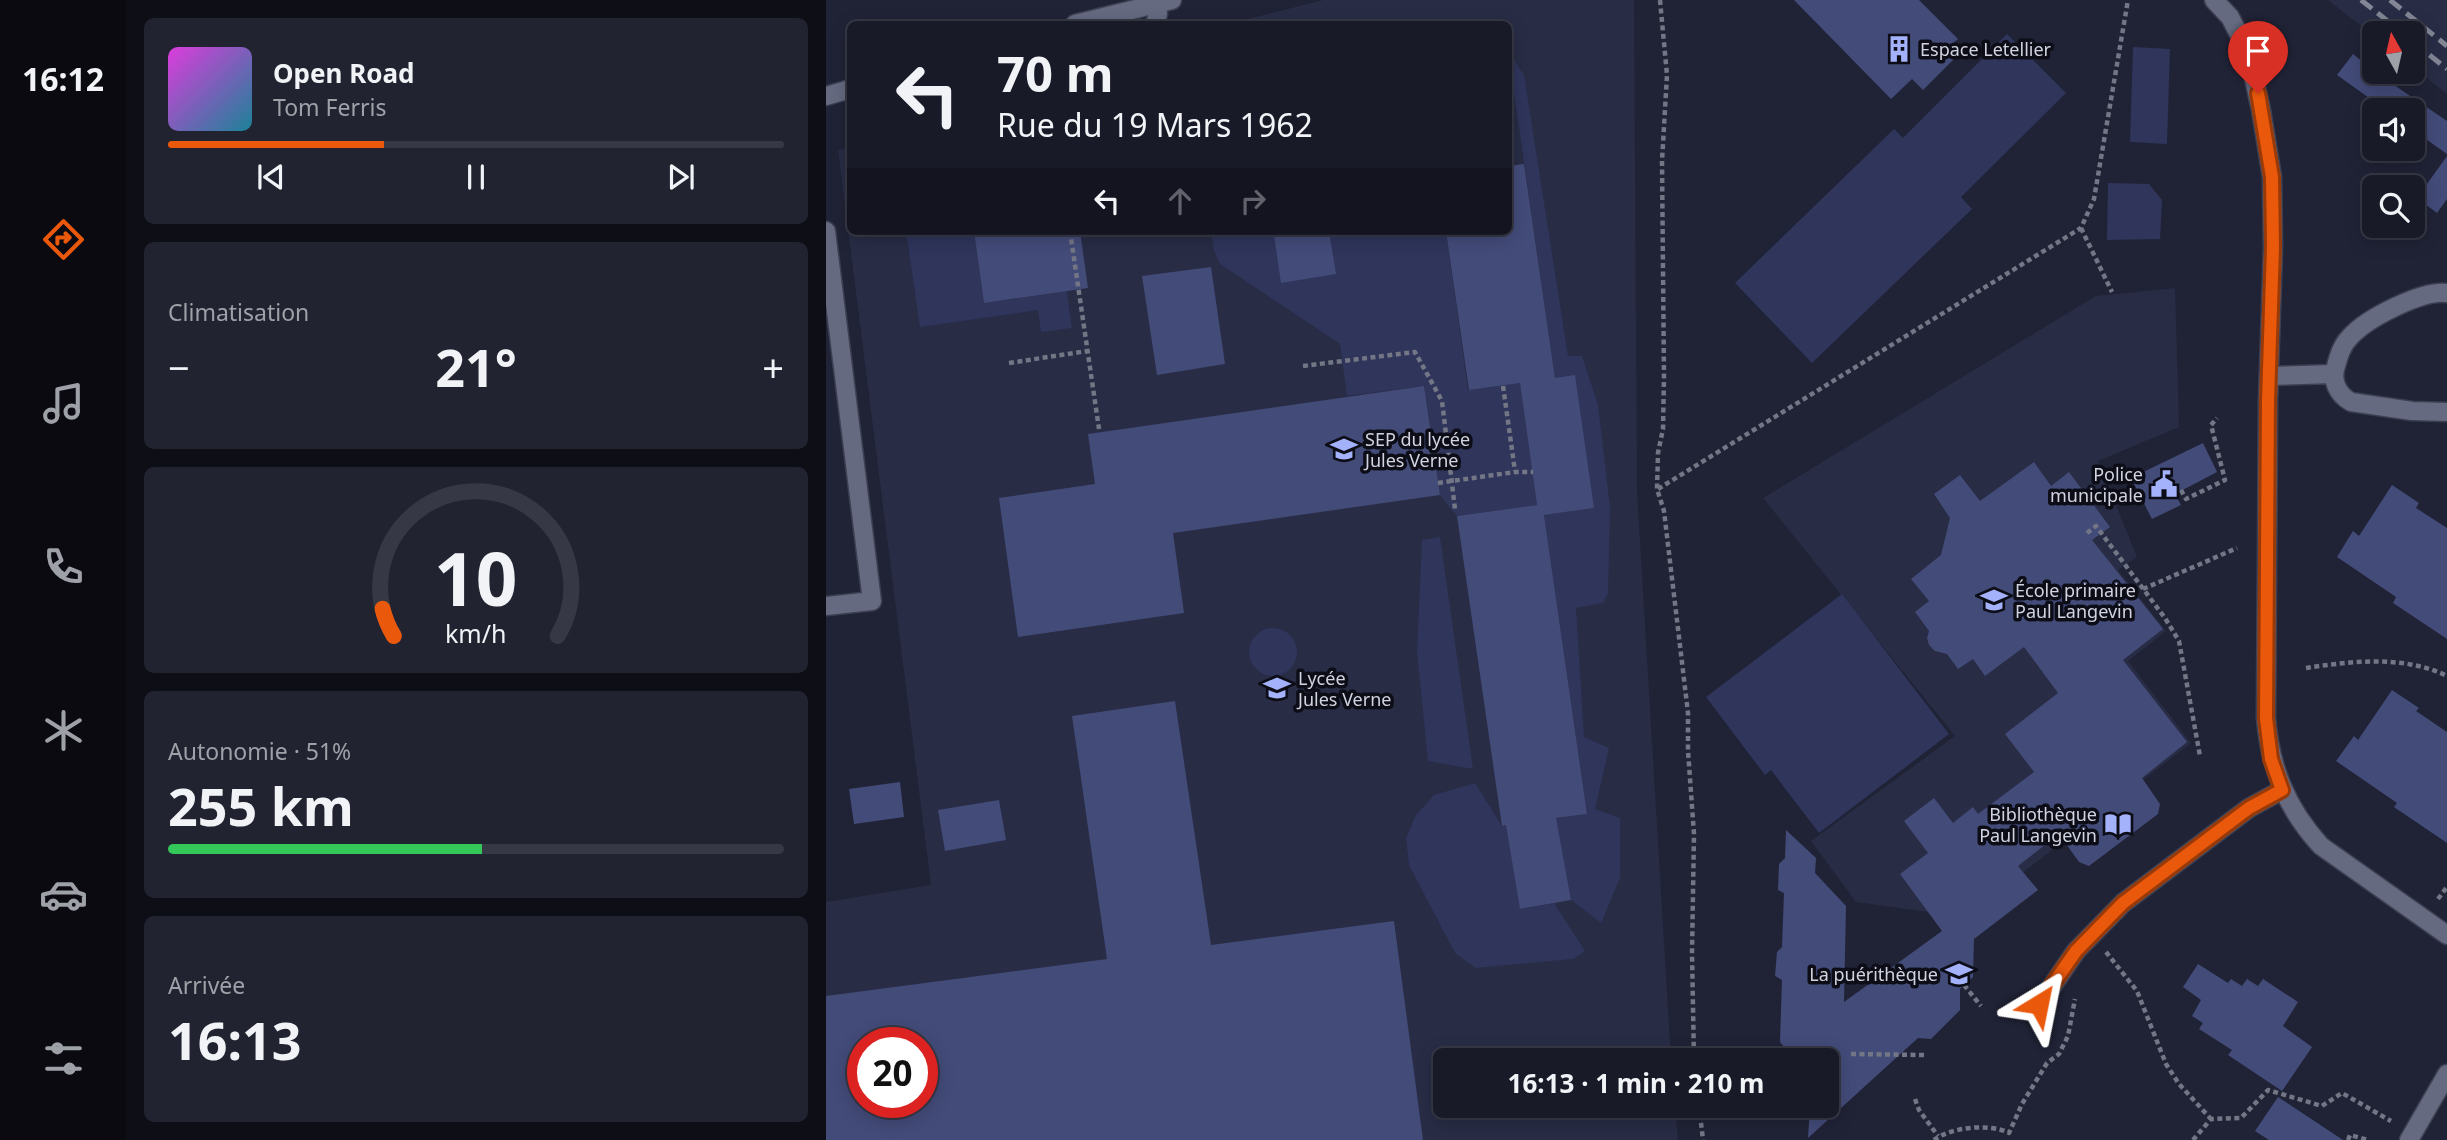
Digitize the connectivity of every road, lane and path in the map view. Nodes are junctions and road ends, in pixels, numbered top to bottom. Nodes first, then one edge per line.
1 (1660, 0) edge
2 (2128, 0) edge
3 (2214, 0) edge
4 (1165, 2) edge
5 (1087, 21) edge
6 (1156, 21) edge
7 (847, 90) edge
8 (826, 96) edge
9 (2081, 228) junction
10 (826, 231) edge
11 (1071, 235) edge
12 (2112, 292) dead end
13 (2447, 293) edge
14 (1088, 351) junction
15 (1009, 363) dead end
16 (1303, 366) dead end
17 (835, 372) edge
18 (2333, 374) junction
19 (2270, 376) junction
20 (1503, 386) dead end
21 (2447, 412) edge
22 (2217, 418) dead end
23 (1099, 429) dead end
24 (1515, 472) junction
25 (1532, 472) dead end
26 (1451, 481) junction
27 (1438, 483) dead end
28 (1657, 489) junction
29 (2181, 491) dead end
30 (1455, 509) dead end
31 (2087, 533) dead end
32 (2237, 548) dead end
33 (2143, 589) junction
34 (826, 606) edge
35 (2305, 668) dead end
36 (2447, 676) edge
37 (2200, 756) dead end
38 (2282, 790) junction
39 (2447, 887) edge
40 (2438, 900) dead end
41 (2447, 935) edge
42 (2099, 956) dead end
43 (1965, 985) dead end
44 (2078, 988) dead end
45 (2039, 1004) dead end
46 (1981, 1006) dead end
47 (1694, 1048) edge
48 (1851, 1054) dead end
49 (1924, 1055) dead end
50 (2447, 1074) edge
51 (1915, 1099) dead end
52 (1700, 1118) edge
53 (2211, 1119) junction
54 (2392, 1121) dead end
55 (1936, 1138) edge
56 (1703, 1140) edge
57 (2193, 1140) edge
58 (2348, 1140) edge
59 (2368, 1140) edge
60 (2409, 1140) edge

1 - 28 path
2 - 9 path
3 - 19 street
4 - 5 street
4 - 6 street
7 - 8 street
9 - 12 path
9 - 28 path
10 - 17 street
11 - 14 path
13 - 18 street
14 - 15 path
14 - 23 path
16 - 26 path
17 - 34 street
18 - 19 street
18 - 21 street
19 - 38 street
20 - 24 path
22 - 29 path
24 - 25 path
24 - 26 path
26 - 27 path
26 - 30 path
28 - 47 path
31 - 33 path
32 - 33 path
33 - 37 path
35 - 36 path
38 - 41 street
38 - 45 street
39 - 40 path
42 - 53 path
43 - 46 path
44 - 55 path
48 - 49 path
50 - 60 street
51 - 55 path
52 - 56 path
53 - 54 path
53 - 57 path
58 - 59 path

